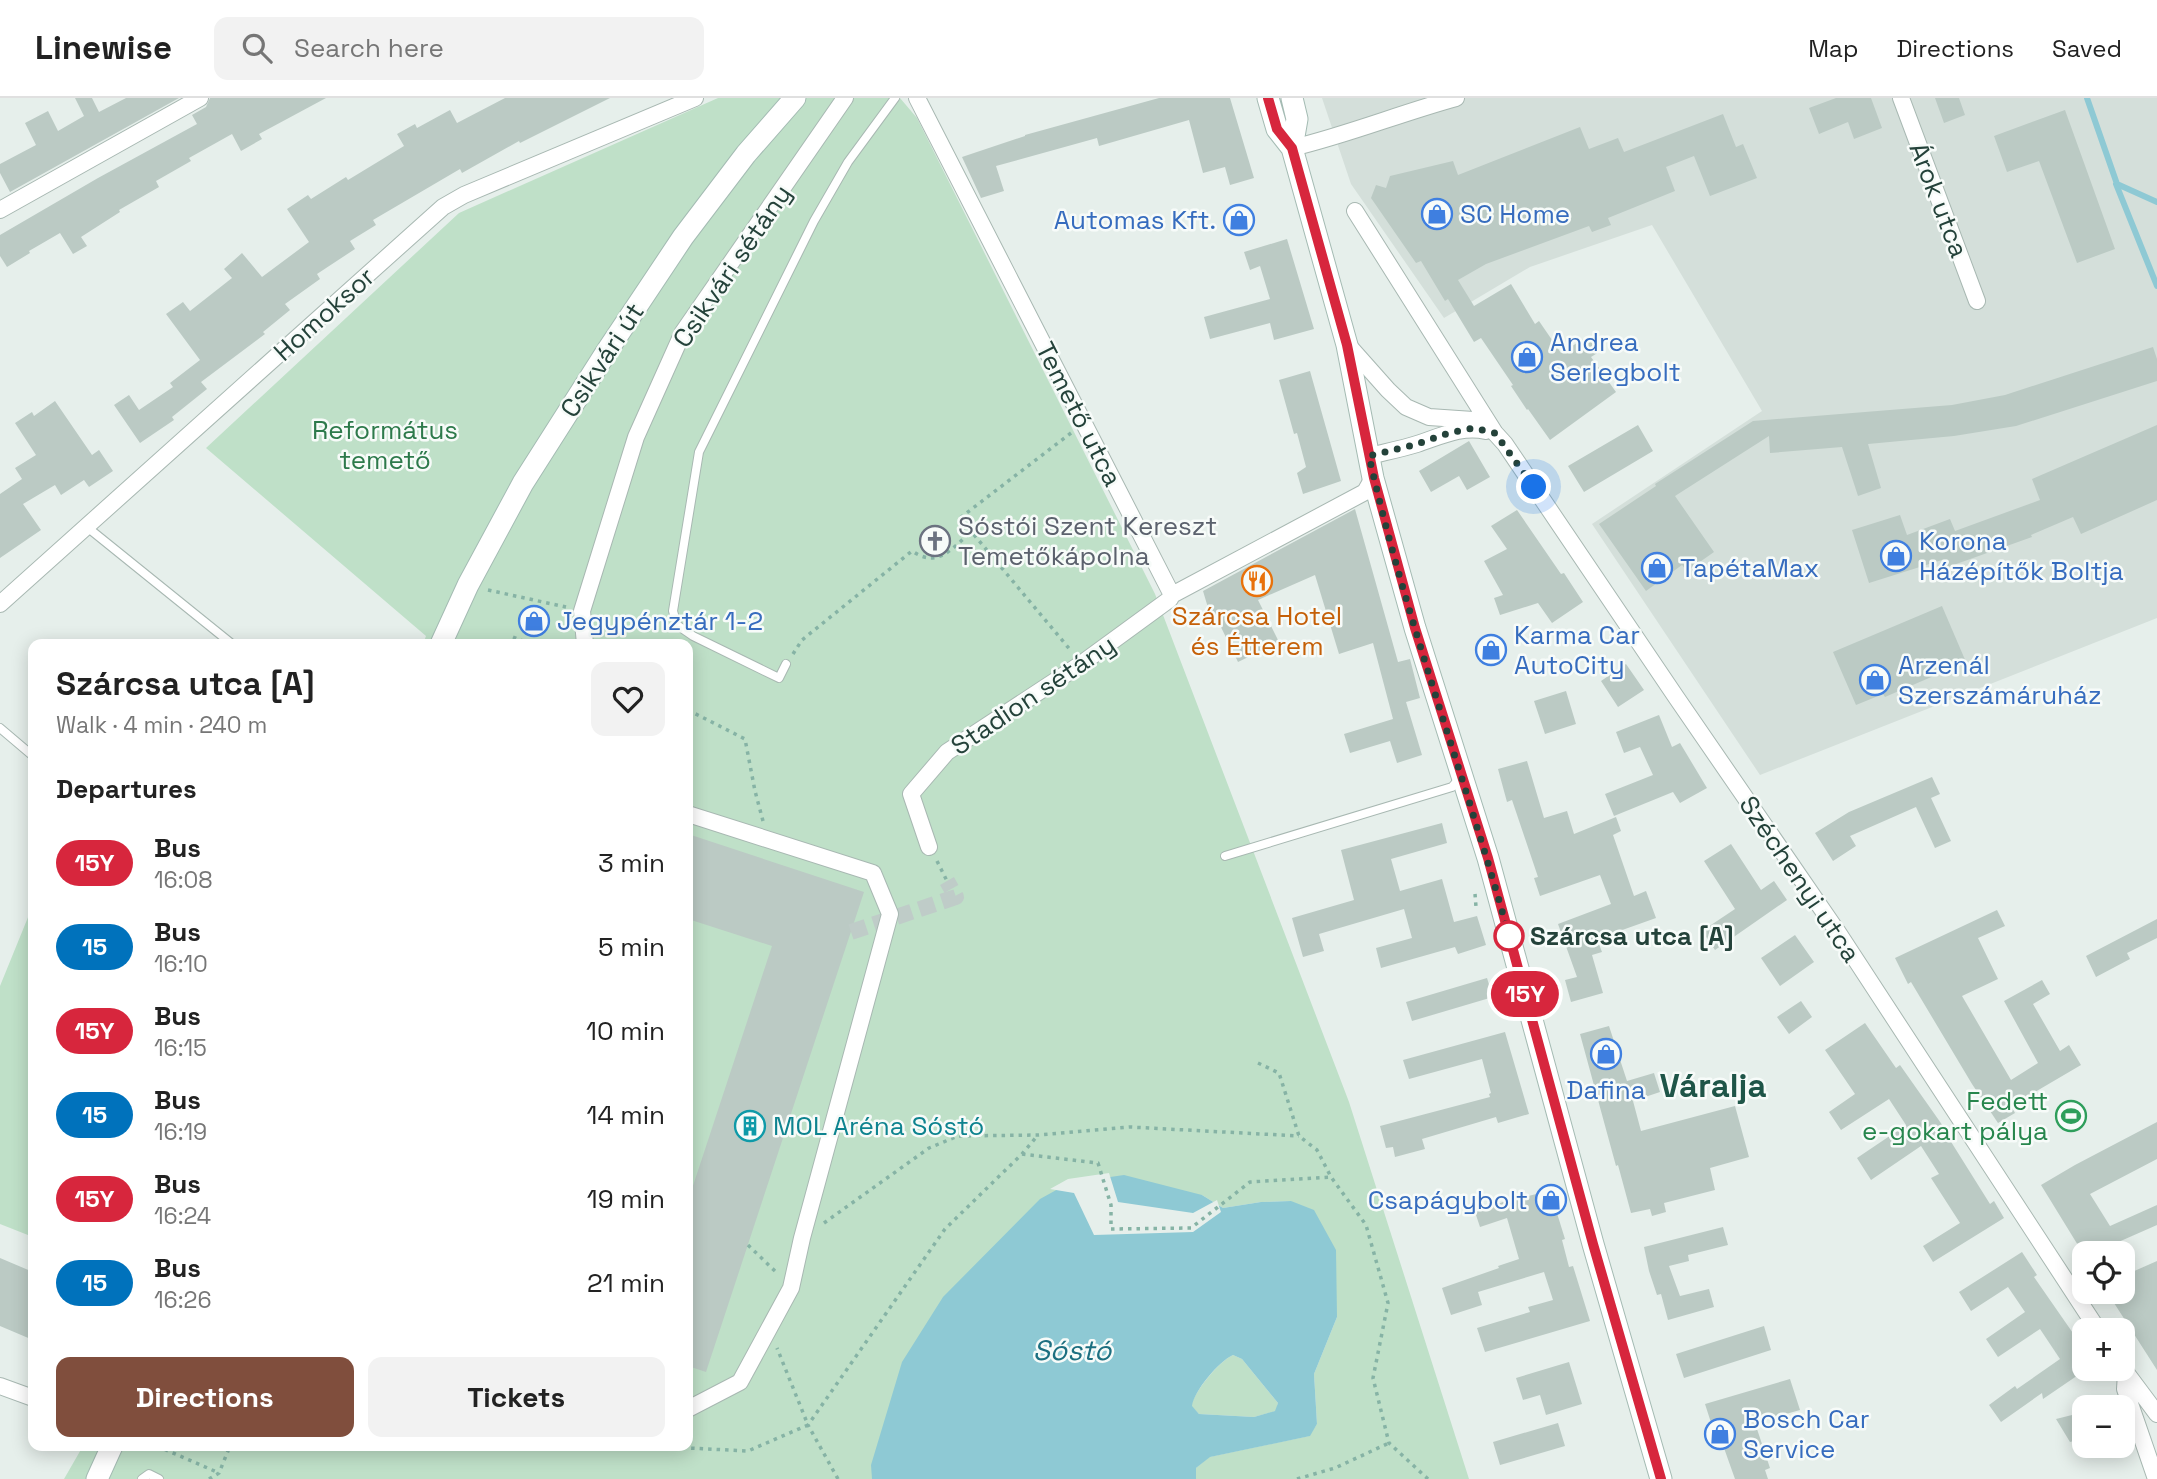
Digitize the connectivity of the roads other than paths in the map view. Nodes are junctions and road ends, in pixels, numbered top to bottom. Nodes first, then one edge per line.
1 (200, 98) edge
2 (695, 98) edge
3 (795, 98) edge
4 (845, 98) edge
5 (895, 98) edge
6 (917, 98) edge
7 (1268, 98) edge
8 (1292, 98) edge
9 (1456, 98) edge
10 (1901, 98) edge
11 (1292, 148) junction
12 (0, 210) edge
13 (1356, 211) dead end
14 (1977, 301) dead end
15 (1347, 345) junction
16 (1495, 433) junction
17 (1369, 456) junction
18 (1374, 478) junction
19 (87, 527) junction
20 (1172, 595) junction
21 (0, 604) edge
22 (226, 639) edge
23 (444, 639) edge
24 (585, 639) edge
25 (786, 664) road end
26 (0, 728) edge
27 (28, 752) edge
28 (1462, 776) junction
29 (693, 816) edge
30 (929, 847) dead end
31 (1225, 856) dead end
32 (2090, 1318) edge
33 (2126, 1381) edge
34 (2133, 1381) edge
35 (0, 1386) edge
36 (28, 1396) edge
37 (693, 1406) edge
38 (2157, 1414) edge
39 (110, 1451) edge
40 (97, 1479) edge
41 (142, 1479) edge
42 (159, 1479) edge
43 (1661, 1479) edge
44 (2156, 1479) edge

1 - 12 street
2 - 19 street, Homoksor
3 - 23 main road, Csikvári út
4 - 24 street, Csikvári sétány
5 - 25 lane
6 - 20 street, Temető utca
7 - 11 main road, Széchenyi utca
8 - 11 main road, Széchenyi utca
9 - 11 street
10 - 14 street, Árok utca
11 - 15 main road, Széchenyi utca
13 - 16 street, Széchenyi utca
15 - 16 street, Széchenyi utca
15 - 17 main road, Széchenyi utca
16 - 17 street
16 - 32 street, Széchenyi utca
17 - 18 main road, Széchenyi utca
18 - 20 street
18 - 28 main road, Széchenyi utca
19 - 21 street, Homoksor
19 - 22 lane
20 - 30 street, Stadion sétány
26 - 27 lane
28 - 31 lane
28 - 43 main road, Széchenyi utca
29 - 37 street
33 - 44 street
34 - 38 street
35 - 36 street
39 - 40 main road
41 - 42 lane

